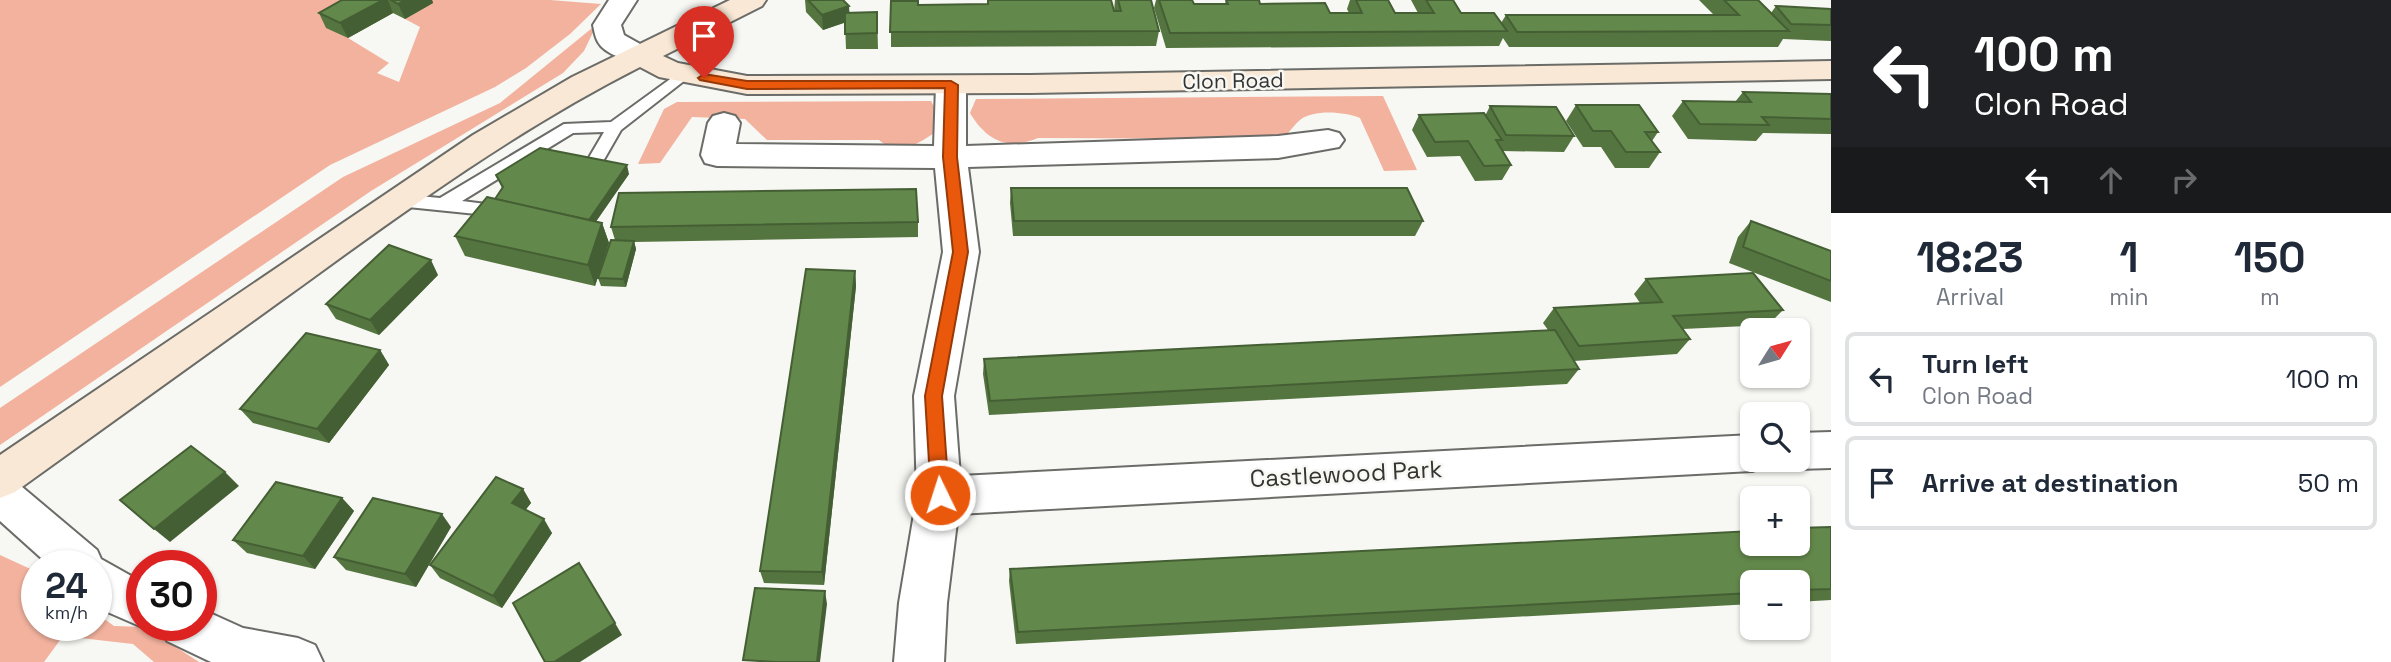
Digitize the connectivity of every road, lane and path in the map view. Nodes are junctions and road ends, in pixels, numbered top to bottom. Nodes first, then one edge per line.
1 (623, 0) edge
2 (752, 0) edge
3 (639, 55) junction
4 (1831, 70) edge
5 (684, 74) junction
6 (951, 85) junction
7 (556, 118) junction
8 (724, 123) dead end
9 (615, 127) junction
10 (1328, 140) dead end
11 (950, 157) junction
12 (592, 166) edge
13 (398, 201) junction
14 (444, 204) junction
15 (496, 209) edge
16 (1831, 450) edge
17 (1810, 451) edge
18 (1740, 454) edge
19 (0, 479) edge
20 (0, 494) edge
21 (940, 495) junction
22 (64, 550) edge
23 (217, 640) edge
24 (298, 662) edge
25 (919, 662) edge

1 - 3 street
2 - 3 main road
3 - 5 main road, Clon Road
3 - 7 main road
4 - 6 main road, Clon Road
5 - 6 main road, Clon Road
5 - 9 lane
6 - 11 street
7 - 9 lane
7 - 13 main road
7 - 14 lane
8 - 11 street
9 - 12 lane
10 - 11 street
11 - 21 street
13 - 14 lane
13 - 19 main road
14 - 15 lane
16 - 17 street
18 - 21 street, Castlewood Park
20 - 22 street
21 - 25 street
23 - 24 street

